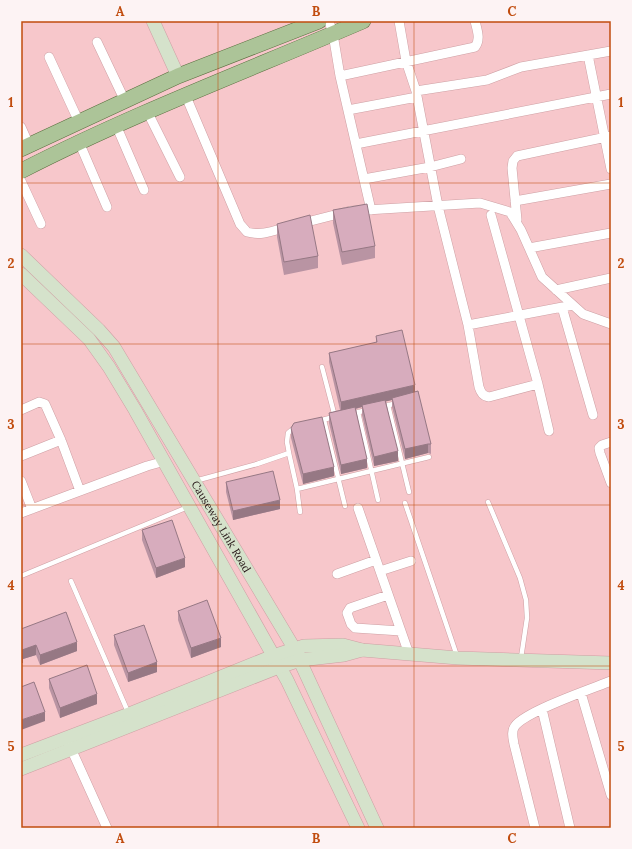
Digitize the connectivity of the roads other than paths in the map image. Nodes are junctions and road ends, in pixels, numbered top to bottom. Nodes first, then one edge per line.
1 (153, 21) edge
2 (319, 21) edge
3 (363, 21) edge
4 (399, 21) edge
5 (475, 21) edge
6 (331, 27) edge
7 (97, 42) dead end
8 (611, 51) edge
9 (588, 56) junction
10 (49, 57) dead end
11 (406, 61) junction
12 (178, 76) junction
13 (340, 76) junction
14 (185, 94) junction
15 (416, 94) junction
16 (611, 94) edge
17 (596, 97) junction
18 (125, 101) junction
19 (348, 110) junction
20 (147, 111) junction
21 (79, 122) junction
22 (116, 125) junction
23 (21, 127) edge
24 (423, 130) junction
25 (608, 137) edge
26 (79, 142) junction
27 (356, 144) junction
28 (25, 147) edge
29 (461, 159) dead end
30 (430, 167) junction
31 (611, 169) edge
32 (21, 171) edge
33 (180, 177) dead end
34 (364, 179) junction
35 (21, 181) edge
36 (611, 184) edge
37 (144, 190) dead end
38 (515, 201) junction
39 (438, 206) junction
40 (107, 207) dead end
41 (371, 210) junction
42 (491, 215) dead end
43 (517, 223) junction
44 (41, 224) dead end
45 (611, 233) edge
46 (529, 248) junction
47 (21, 255) edge
48 (21, 274) edge
49 (611, 278) edge
50 (556, 290) junction
51 (573, 305) junction
52 (562, 307) junction
53 (520, 315) junction
54 (611, 324) edge
55 (468, 325) junction
56 (322, 367) dead end
57 (538, 384) junction
58 (402, 402) edge
59 (388, 405) junction
60 (21, 410) edge
61 (358, 412) junction
62 (593, 415) dead end
63 (335, 417) junction
64 (324, 420) junction
65 (309, 423) edge
66 (301, 425) edge
67 (549, 431) dead end
68 (61, 440) junction
69 (611, 442) edge
70 (289, 453) junction
71 (21, 456) edge
72 (429, 457) dead end
73 (165, 462) junction
74 (402, 464) junction
75 (371, 471) junction
76 (610, 477) edge
77 (339, 478) junction
78 (21, 481) edge
79 (193, 482) junction
80 (297, 489) junction
81 (80, 491) junction
82 (409, 492) dead end
83 (378, 500) dead end
84 (488, 502) dead end
85 (405, 503) dead end
86 (190, 506) junction
87 (345, 506) dead end
88 (358, 508) dead end
89 (32, 509) junction
90 (300, 512) dead end
91 (21, 513) edge
92 (376, 560) junction
93 (411, 561) dead end
94 (380, 571) junction
95 (337, 574) dead end
96 (21, 576) edge
97 (71, 581) dead end
98 (388, 595) junction
99 (401, 631) junction
100 (294, 648) junction
101 (362, 650) junction
102 (409, 654) junction
103 (458, 658) junction
104 (300, 660) junction
105 (521, 660) junction
106 (276, 661) junction
107 (611, 663) edge
108 (611, 681) edge
109 (581, 693) junction
110 (542, 709) junction
111 (132, 719) junction
112 (69, 744) junction
113 (21, 755) edge
114 (21, 769) edge
115 (611, 795) edge
116 (107, 828) edge
117 (358, 828) edge
118 (377, 828) edge
119 (535, 828) edge
120 (570, 828) edge

1 - 12 main road
2 - 12 main road
3 - 6 main road
4 - 11 street
5 - 11 street
6 - 13 street
6 - 14 main road
7 - 18 street
8 - 9 street
9 - 15 street
9 - 17 street
10 - 21 street
11 - 13 street
11 - 15 street
12 - 18 main road
13 - 19 street
14 - 20 main road
14 - 41 street
15 - 19 street
15 - 24 street
16 - 17 street
17 - 24 street
17 - 25 street
18 - 21 main road
19 - 27 street
20 - 22 main road
20 - 33 street
21 - 28 main road
22 - 26 main road
22 - 37 street
23 - 28 street
24 - 27 street
24 - 30 street
25 - 31 street
25 - 38 street
26 - 32 main road
26 - 40 street
27 - 34 street
29 - 30 street
30 - 34 street
30 - 39 street
34 - 41 street
35 - 44 street
36 - 38 street
38 - 43 street
39 - 41 street
39 - 43 street
39 - 55 street
42 - 53 street
43 - 46 street
45 - 46 street
46 - 50 street
47 - 79 main road, Causeway Link Road
48 - 73 main road, Causeway Link Road
49 - 50 street
50 - 51 street
51 - 52 street
51 - 54 street
52 - 53 street
52 - 62 street
53 - 55 street
53 - 57 street
55 - 57 street
56 - 63 lane
57 - 67 street
58 - 59 lane
59 - 61 lane
59 - 74 lane
60 - 68 street
61 - 63 lane
61 - 75 lane
63 - 64 lane
64 - 65 lane
64 - 77 lane
66 - 70 lane
68 - 71 street
68 - 81 street
69 - 76 street
70 - 79 lane
70 - 80 lane
72 - 74 lane
73 - 81 street
73 - 86 main road, Causeway Link Road
74 - 75 lane
74 - 82 lane
75 - 77 lane
75 - 83 lane
77 - 80 lane
77 - 87 lane
78 - 89 street
79 - 100 main road, Causeway Link Road
80 - 90 lane
81 - 89 street
84 - 105 lane
85 - 103 lane
86 - 96 lane
86 - 106 main road, Causeway Link Road
88 - 92 street
89 - 91 street
92 - 94 street
92 - 95 street
93 - 94 street
94 - 98 street
97 - 111 lane
98 - 99 street
98 - 99 street
99 - 102 street
100 - 101 main road
100 - 104 main road, Causeway Link Road
100 - 106 main road
101 - 102 main road
101 - 104 main road
102 - 103 main road
103 - 105 main road
104 - 106 main road
104 - 118 main road, Causeway Link Road
105 - 107 main road
106 - 111 main road
106 - 117 main road, Causeway Link Road
108 - 109 street
109 - 110 street
109 - 115 street
110 - 119 street
110 - 120 street
111 - 112 main road
112 - 113 main road
112 - 114 main road
112 - 116 street

